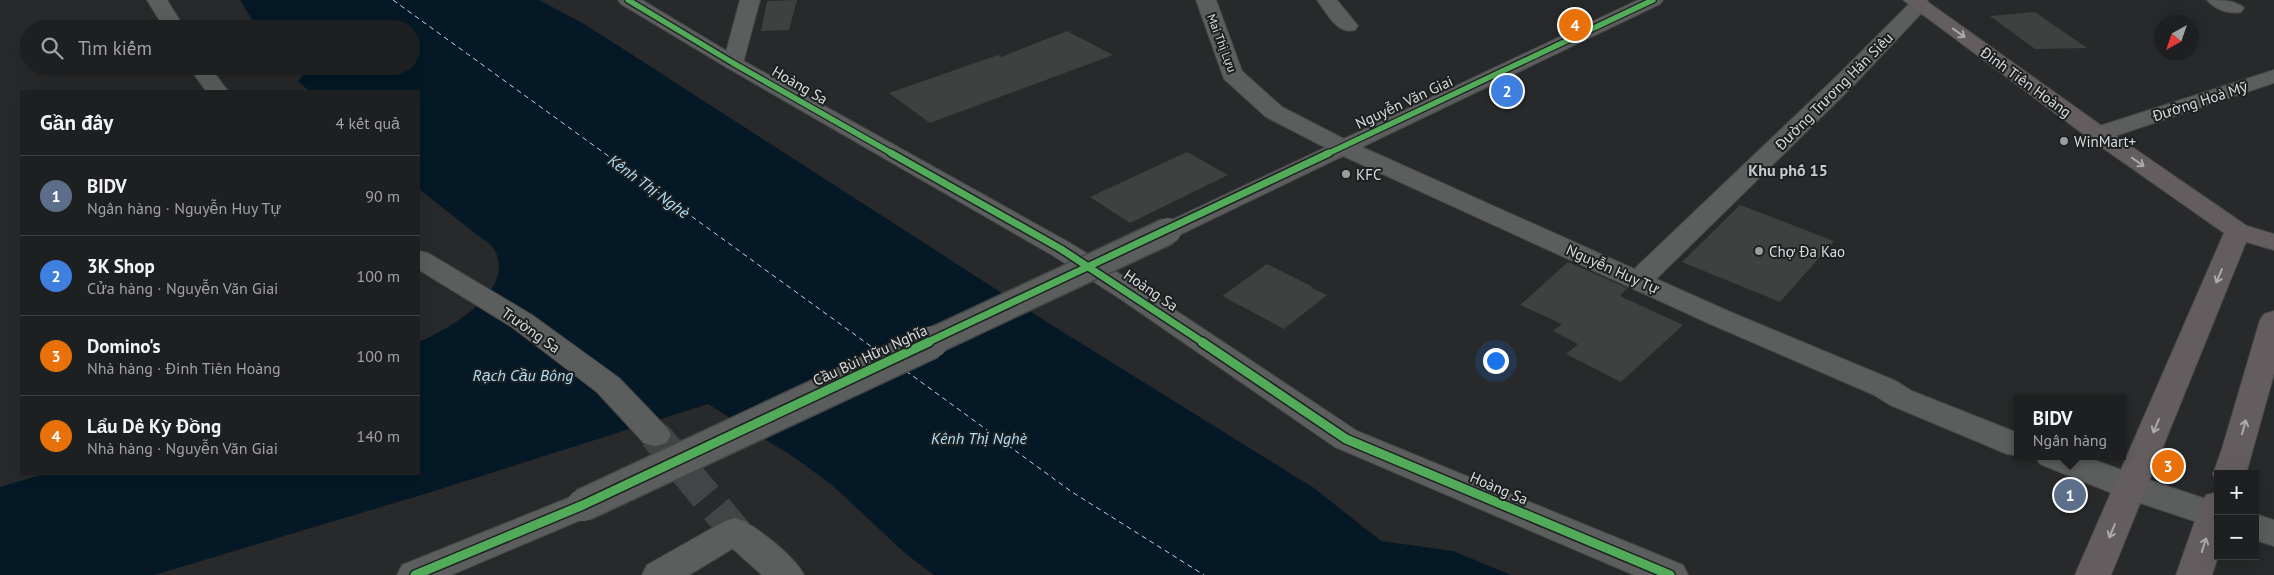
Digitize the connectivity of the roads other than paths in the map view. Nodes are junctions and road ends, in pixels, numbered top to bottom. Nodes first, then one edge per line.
1 (157, 0) edge
2 (628, 0) edge
3 (750, 0) edge
4 (1206, 0) edge
5 (1327, 0) edge
6 (1653, 0) edge
7 (1916, 2) edge
8 (169, 20) edge
9 (1348, 26) dead end
10 (733, 63) junction
11 (205, 75) edge
12 (2274, 76) edge
13 (216, 90) edge
14 (2098, 134) junction
15 (1342, 147) junction
16 (1168, 231) joint
17 (2238, 231) junction
18 (2274, 242) edge
19 (423, 262) edge
20 (1638, 280) junction
21 (2274, 320) edge
22 (1885, 388) junction
23 (655, 435) tunnel mouth
24 (2014, 436) edge
25 (2014, 444) edge
26 (2061, 460) edge
27 (2230, 470) edge
28 (2130, 487) junction
29 (2214, 511) edge
30 (2215, 515) edge
31 (2259, 528) edge
32 (2274, 533) edge
33 (415, 575) edge
34 (660, 575) edge
35 (786, 575) edge
36 (1670, 575) edge
37 (2093, 575) edge
38 (2194, 575) edge

1 - 8 street
2 - 10 street, Hoàng Sa
3 - 10 street
4 - 15 street, Mai Thị Lựu
5 - 9 street
6 - 15 street, Nguyễn Văn Giai
7 -> 14 main road, Đinh Tiên Hoàng
7 - 20 street, Đường Trương Hán Siêu
10 - 36 street, Hoàng Sa
11 - 13 street
12 - 14 street, Đường Hoà Mỹ
14 -> 17 main road, Đinh Tiên Hoàng
15 - 16 street, Nguyễn Văn Giai
15 - 20 street, Nguyễn Huy Tự
16 - 33 street, Cầu Bùi Hữu Nghĩa, bridge
17 - 18 main road, Đinh Tiên Hoàng
17 -> 28 main road
19 - 23 street, Trường Sa
20 - 22 street, Nguyễn Huy Tự
27 -> 21 main road
22 - 24 street, Nguyễn Huy Tự
22 - 25 street, Nguyễn Huy Tự
26 - 28 street
28 - 29 street
28 -> 37 main road
38 -> 30 main road
31 - 32 street
34 - 35 street

